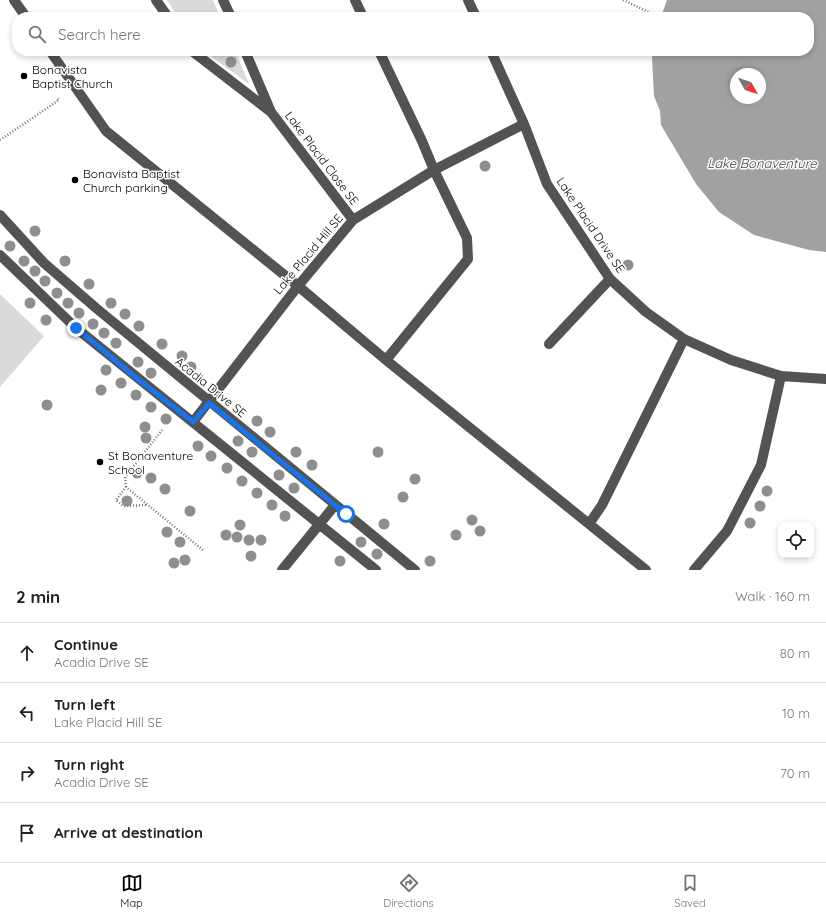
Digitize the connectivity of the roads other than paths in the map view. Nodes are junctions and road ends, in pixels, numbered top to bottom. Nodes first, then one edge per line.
1 (14, 0) edge
2 (156, 0) edge
3 (224, 0) edge
4 (354, 0) edge
5 (468, 0) edge
6 (22, 12) edge
7 (164, 12) edge
8 (229, 12) edge
9 (360, 12) edge
10 (474, 12) edge
11 (54, 56) edge
12 (198, 56) edge
13 (247, 56) edge
14 (381, 56) edge
15 (493, 56) edge
16 (271, 112) junction
17 (524, 124) junction
18 (434, 170) junction
19 (0, 215) edge
20 (353, 220) junction
21 (0, 255) edge
22 (610, 279) junction
23 (298, 286) junction
24 (684, 339) junction
25 (549, 344) dead end
26 (386, 360) junction
27 (781, 376) junction
28 (826, 379) edge
29 (209, 403) junction
30 (193, 422) junction
31 (335, 505) junction
32 (589, 524) junction
33 (319, 525) junction
34 (282, 570) edge
35 (376, 570) edge
36 (415, 570) edge
37 (646, 570) edge
38 (694, 570) edge

1 - 6 street
2 - 7 street
3 - 8 street
4 - 9 street
5 - 10 street
11 - 23 street
12 - 16 street, Lake Placid Close SE
13 - 16 street, Lake Placid Close SE
14 - 18 street
15 - 17 street, Lake Placid Drive SE
16 - 20 street, Lake Placid Close SE
17 - 18 street, Lake Placid Hill SE
17 - 22 street, Lake Placid Drive SE
18 - 20 street, Lake Placid Hill SE
18 - 26 street
19 - 29 street, Acadia Drive SE
20 - 23 street, Lake Placid Hill SE
21 - 30 street
22 - 24 street, Lake Placid Drive SE
22 - 25 street
23 - 26 street
23 - 29 street, Lake Placid Hill SE
24 - 27 street, Lake Placid Drive SE
24 - 32 street
26 - 32 street
27 - 28 street, Lake Placid Drive SE
27 - 38 street
29 - 30 street, Lake Placid Hill SE
29 - 31 street, Acadia Drive SE
30 - 33 street
31 - 33 street
31 - 36 street, Acadia Drive SE
32 - 37 street
33 - 34 street
33 - 35 street

